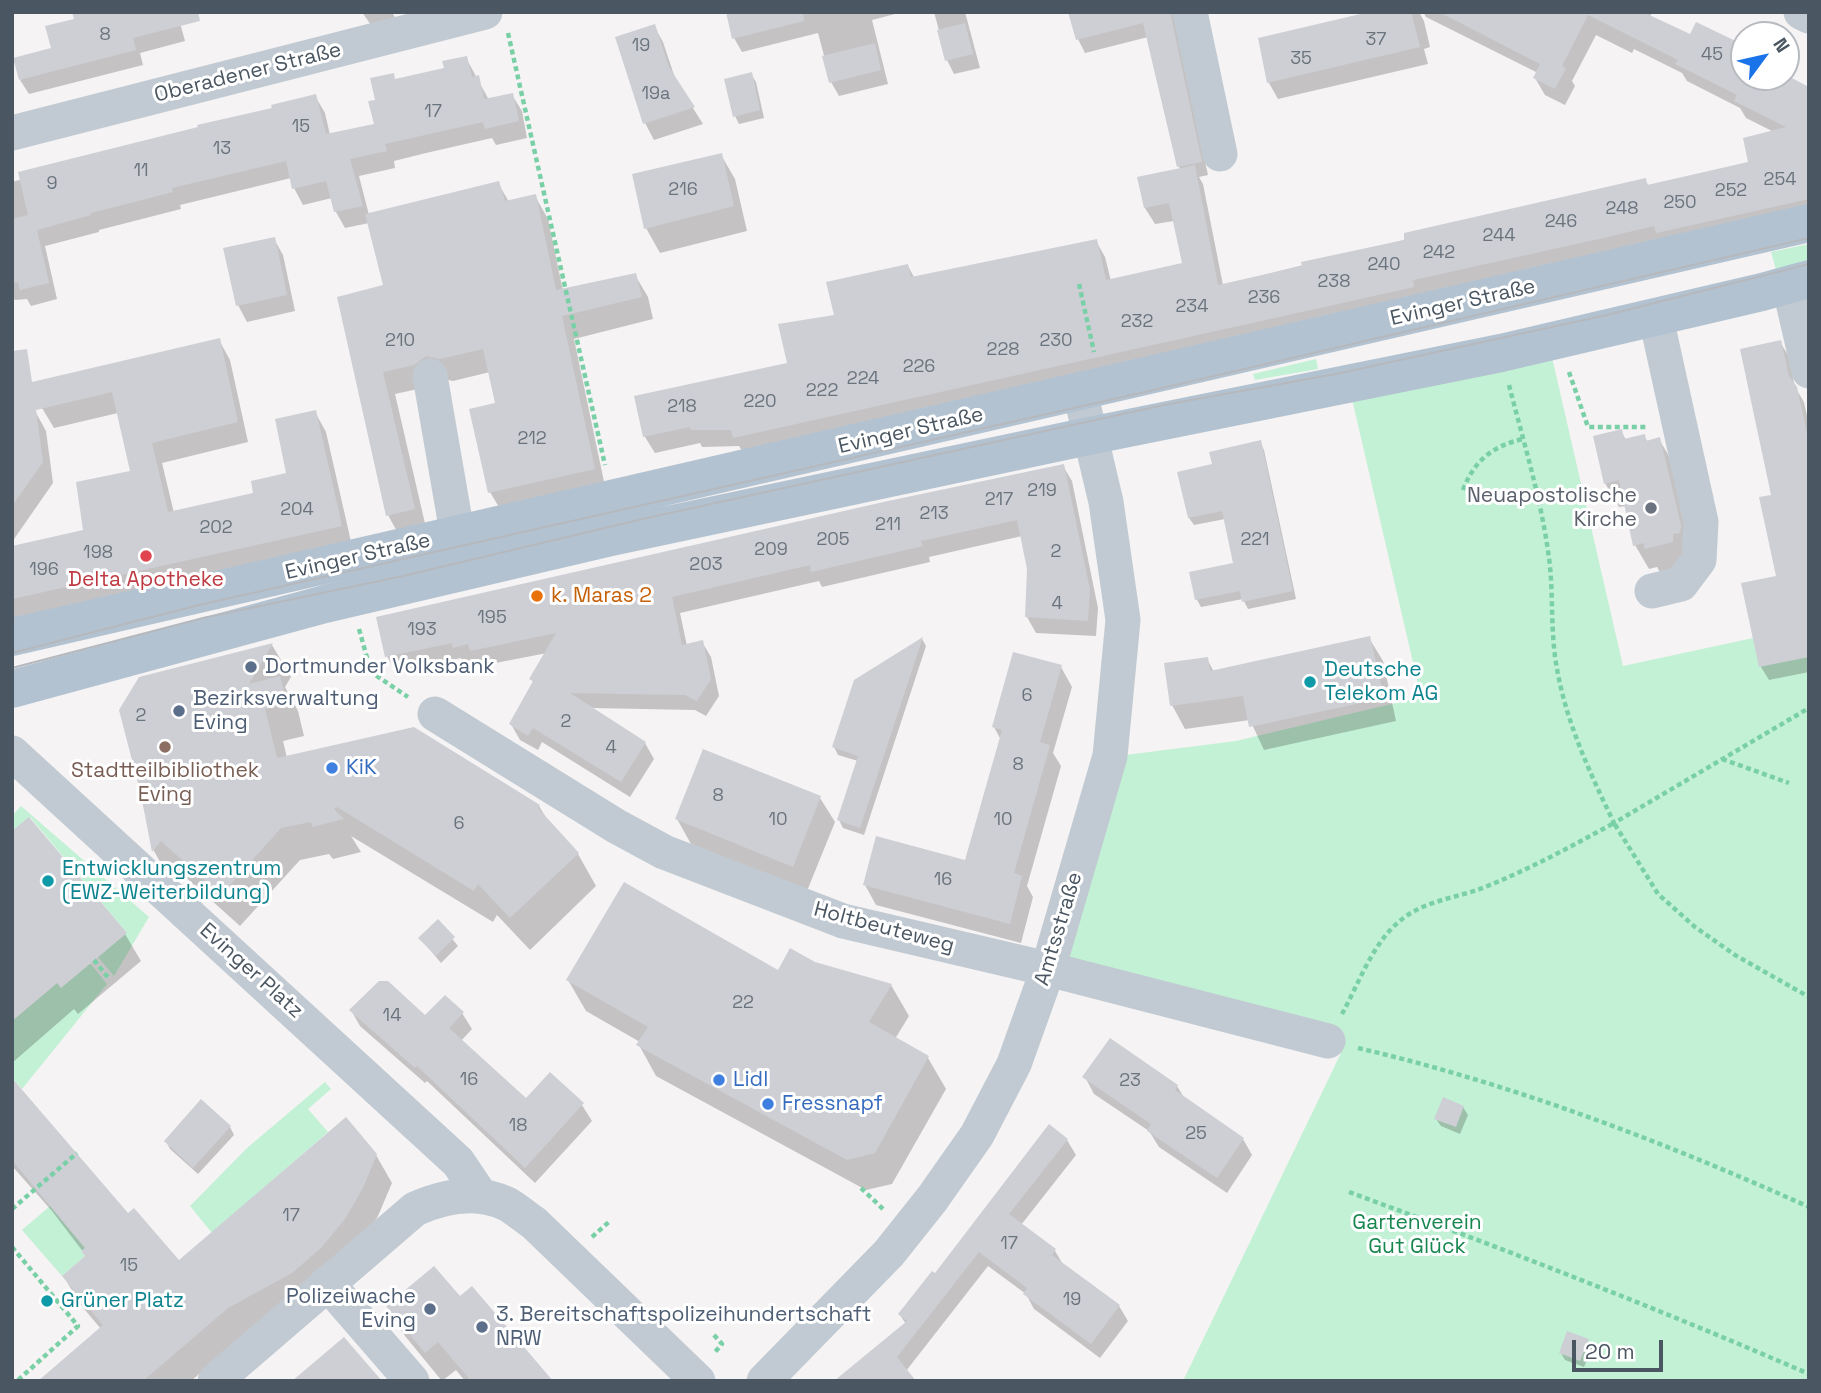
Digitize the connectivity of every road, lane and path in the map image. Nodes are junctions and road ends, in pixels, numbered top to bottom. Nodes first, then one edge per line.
1 (1190, 12) edge
2 (1801, 12) edge
3 (1809, 16) edge
4 (496, 19) edge
5 (12, 133) edge
6 (1220, 155) dead end
7 (1809, 223) edge
8 (1799, 282) edge
9 (1079, 284) dead end
10 (1656, 318) junction
11 (1502, 354) junction
12 (1567, 364) dead end
13 (1809, 371) edge
14 (430, 376) dead end
15 (1088, 376) junction
16 (1678, 419) junction
17 (1089, 436) junction
18 (1523, 439) junction
19 (606, 470) dead end
20 (1463, 490) dead end
21 (458, 534) junction
22 (465, 571) junction
23 (1653, 591) dead end
24 (358, 625) dead end
25 (12, 637) edge
26 (12, 689) edge
27 (1809, 708) edge
28 (435, 714) joint
29 (12, 753) edge
30 (1721, 759) junction
31 (1789, 783) dead end
32 (1614, 823) junction
33 (94, 960) dead end
34 (1048, 969) junction
35 (110, 980) dead end
36 (1809, 997) edge
37 (1328, 1041) junction
38 (77, 1153) dead end
39 (1349, 1192) dead end
40 (481, 1196) junction
41 (1809, 1207) edge
42 (12, 1209) edge
43 (611, 1220) dead end
44 (589, 1240) dead end
45 (12, 1247) edge
46 (327, 1283) junction
47 (714, 1335) dead end
48 (716, 1350) dead end
49 (1809, 1374) edge
50 (17, 1381) edge
51 (215, 1381) edge
52 (412, 1381) edge
53 (698, 1381) edge
54 (764, 1381) edge

1 - 6 street
2 - 3 street
4 - 5 street, Oberadener Straße
4 - 19 path
7 - 15 main road, Evinger Straße
8 - 10 main road, Evinger Straße
8 - 13 street
9 - 15 path
10 - 11 main road, Evinger Straße
10 - 16 street
11 - 17 main road, Evinger Straße
11 - 18 path
12 - 16 path
14 - 21 street
15 - 17 street, Amtsstraße
15 - 21 main road, Evinger Straße
16 - 23 street
17 - 22 main road, Evinger Straße
17 - 34 street, Amtsstraße
18 - 20 path
18 - 32 path
21 - 22 street
21 - 25 main road, Evinger Straße
22 - 26 main road, Evinger Straße
24 - 28 path
27 - 30 path
28 - 34 street, Holtbeuteweg
29 - 40 street, Evinger Platz
30 - 31 path
30 - 32 path
32 - 36 path
32 - 37 path
33 - 35 path
34 - 37 street, Holtbeuteweg
34 - 54 street, Amtsstraße
37 - 41 path
38 - 42 path
39 - 49 path
40 - 46 street
40 - 53 street
43 - 44 path
45 - 50 path
46 - 51 street
46 - 52 street
47 - 48 path

